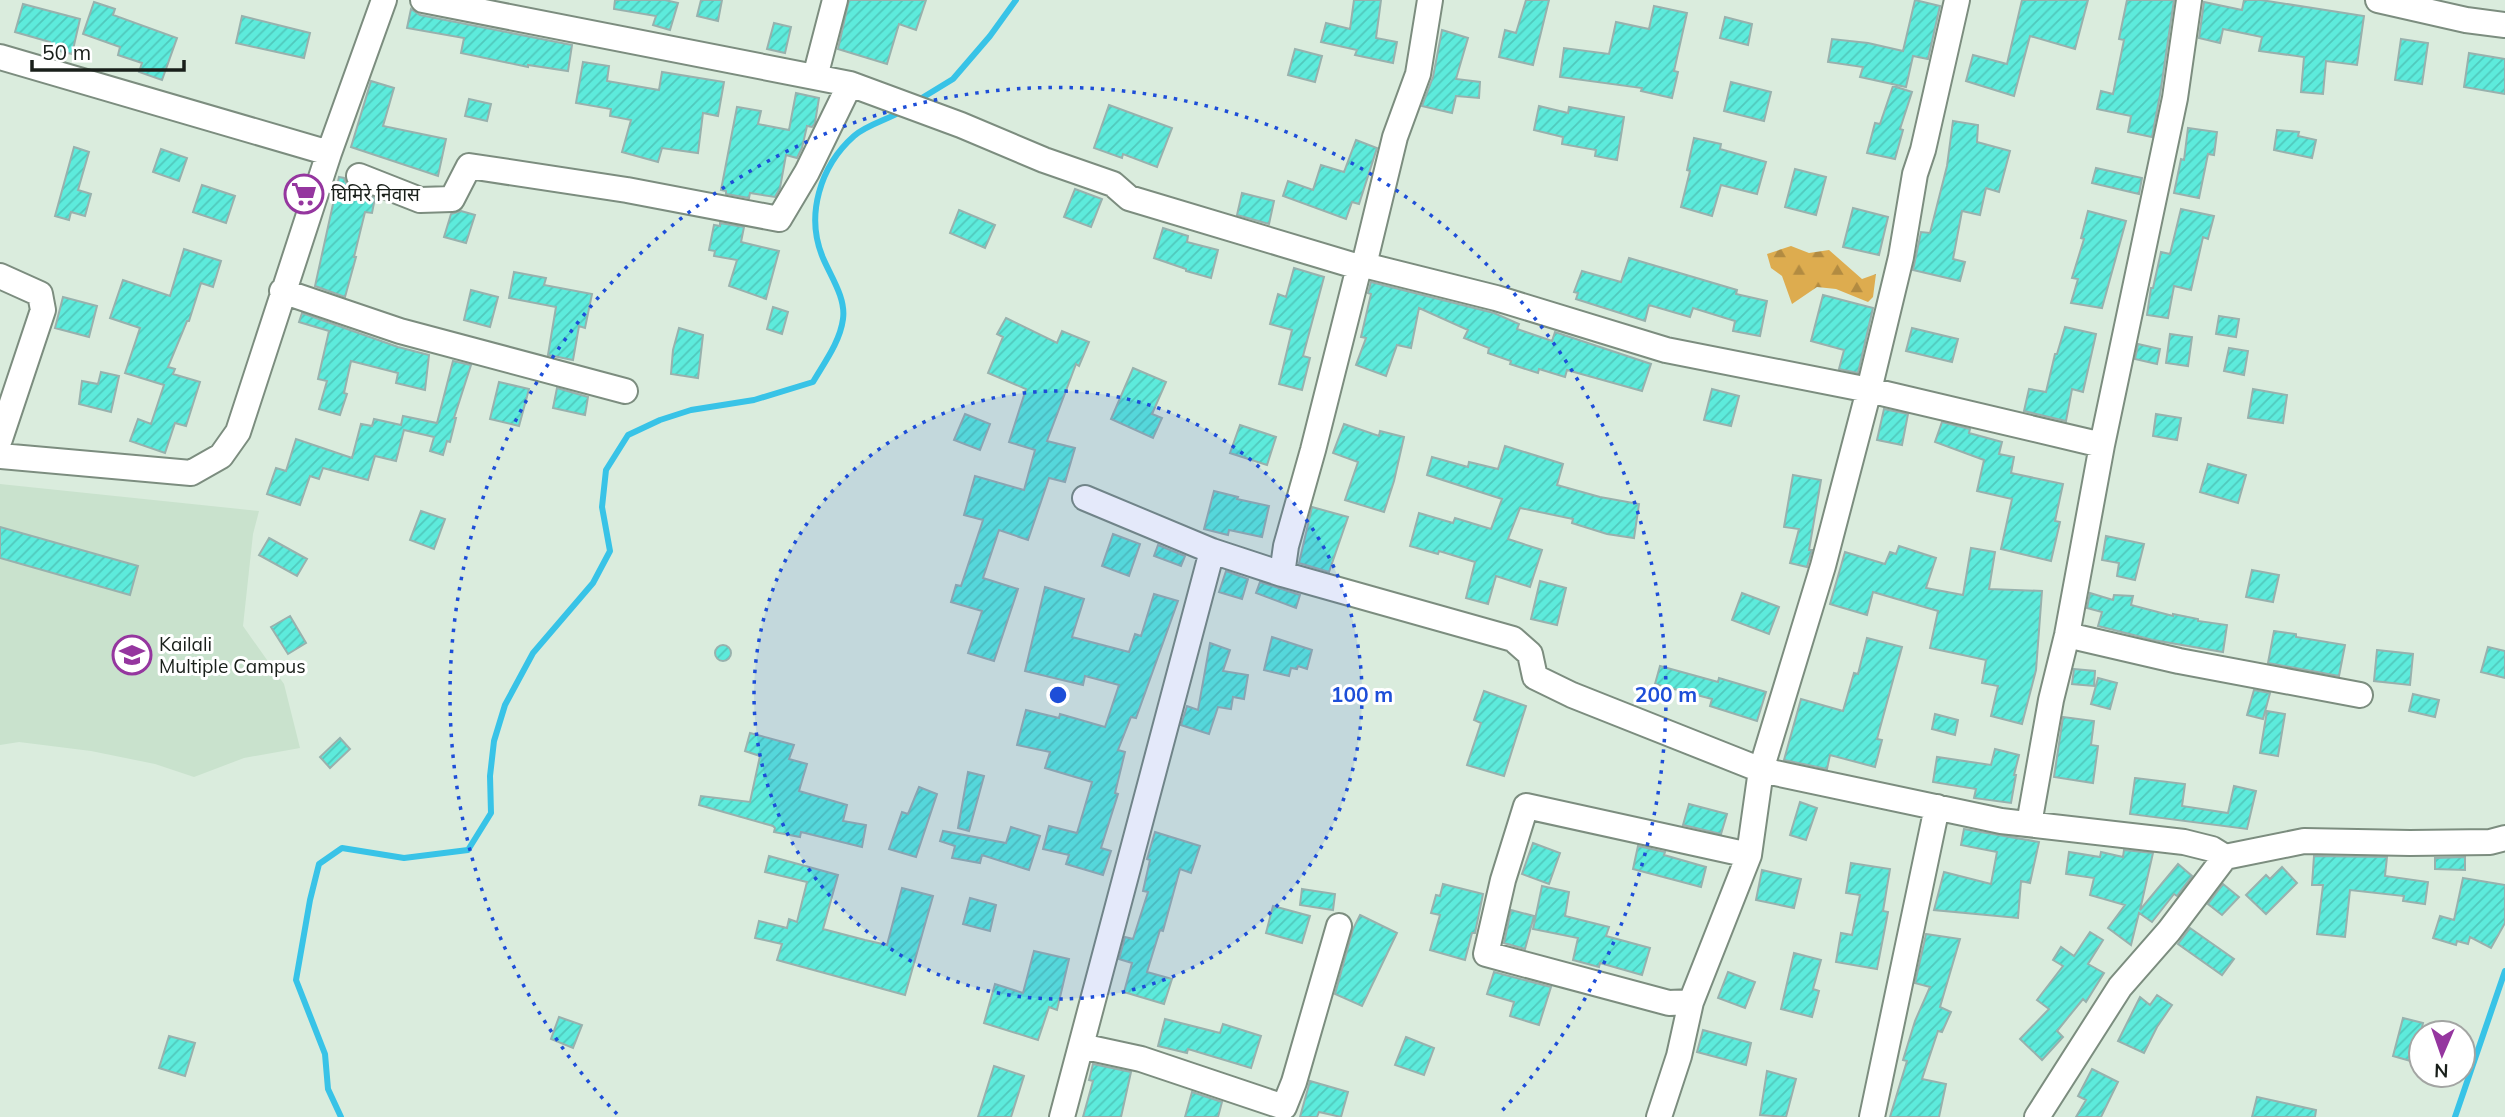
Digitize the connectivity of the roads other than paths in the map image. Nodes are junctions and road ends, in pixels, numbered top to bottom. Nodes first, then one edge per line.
1 (384, 0) edge
2 (423, 0) edge
3 (835, 0) edge
4 (1430, 0) edge
5 (1957, 0) edge
6 (2189, 0) edge
7 (2378, 0) edge
8 (2505, 25) edge
9 (0, 57) edge
10 (814, 77) junction
11 (850, 84) junction
12 (329, 153) junction
13 (359, 176) dead end
14 (1362, 266) junction
15 (0, 276) edge
16 (282, 291) junction
17 (1869, 390) junction
18 (625, 391) dead end
19 (0, 439) edge
20 (2102, 445) junction
21 (0, 456) edge
22 (1085, 498) dead end
23 (1212, 551) junction
24 (1282, 574) junction
25 (2067, 635) junction
26 (2360, 695) dead end
27 (1761, 769) junction
28 (1937, 807) junction
29 (2029, 824) junction
30 (2505, 838) edge
31 (1749, 855) junction
32 (2225, 857) junction
33 (1339, 926) dead end
34 (1691, 1002) junction
35 (1081, 1046) junction
36 (1062, 1117) edge
37 (1658, 1117) edge
38 (1872, 1117) edge
39 (2037, 1117) edge

1 - 12 street
2 - 10 street
3 - 10 street
4 - 14 street
5 - 17 street
6 - 20 street
7 - 8 street
9 - 12 street
10 - 11 street
11 - 13 street
11 - 14 street
12 - 16 street
14 - 17 street
14 - 24 street
15 - 19 street
16 - 18 street
16 - 21 street
17 - 20 street
17 - 27 street
20 - 25 street
22 - 23 street
23 - 24 street
23 - 35 street
24 - 27 street
25 - 26 street
25 - 29 street
27 - 28 street
27 - 31 street
28 - 29 street
28 - 38 street
29 - 32 street
30 - 32 street
31 - 34 street
31 - 34 street
32 - 39 street
33 - 35 street
34 - 37 street
35 - 36 street

